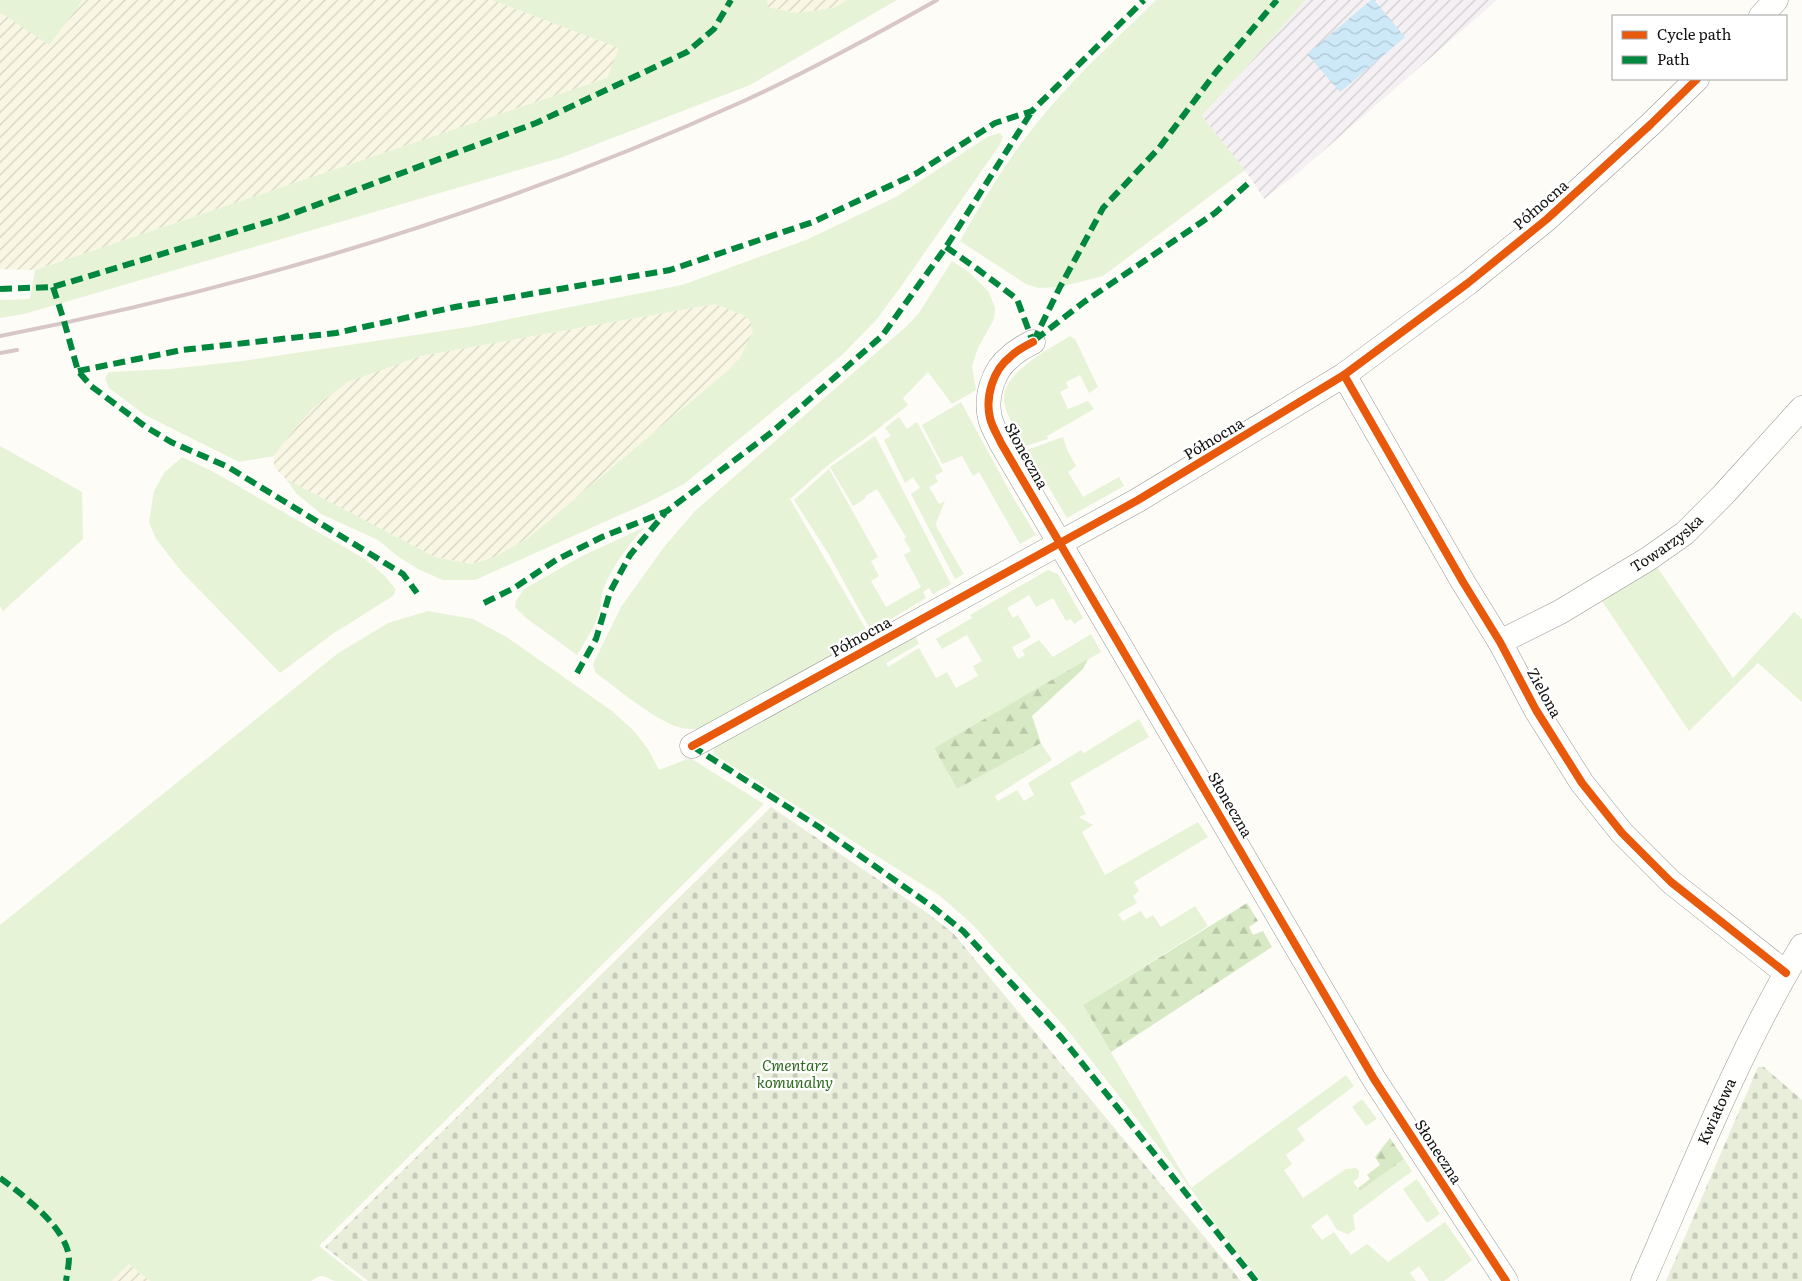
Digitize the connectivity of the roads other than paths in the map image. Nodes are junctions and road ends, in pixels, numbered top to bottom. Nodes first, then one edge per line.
1 (1776, 0) edge
2 (1761, 15) edge
3 (1697, 80) edge
4 (1033, 342) dead end
5 (1344, 374) junction
6 (1802, 408) edge
7 (1060, 543) junction
8 (1500, 642) junction
9 (692, 746) dead end
10 (1802, 946) edge
11 (1786, 973) junction
12 (1506, 1281) edge
13 (1643, 1281) edge

1 - 2 street
3 - 5 street, Północna
4 - 7 street, Słoneczna
5 - 7 street, Północna
5 - 8 street, Zielona
6 - 8 street, Towarzyska
7 - 9 street, Północna
7 - 12 street, Słoneczna
8 - 11 street, Zielona
10 - 11 street, Kwiatowa
11 - 13 street, Kwiatowa

